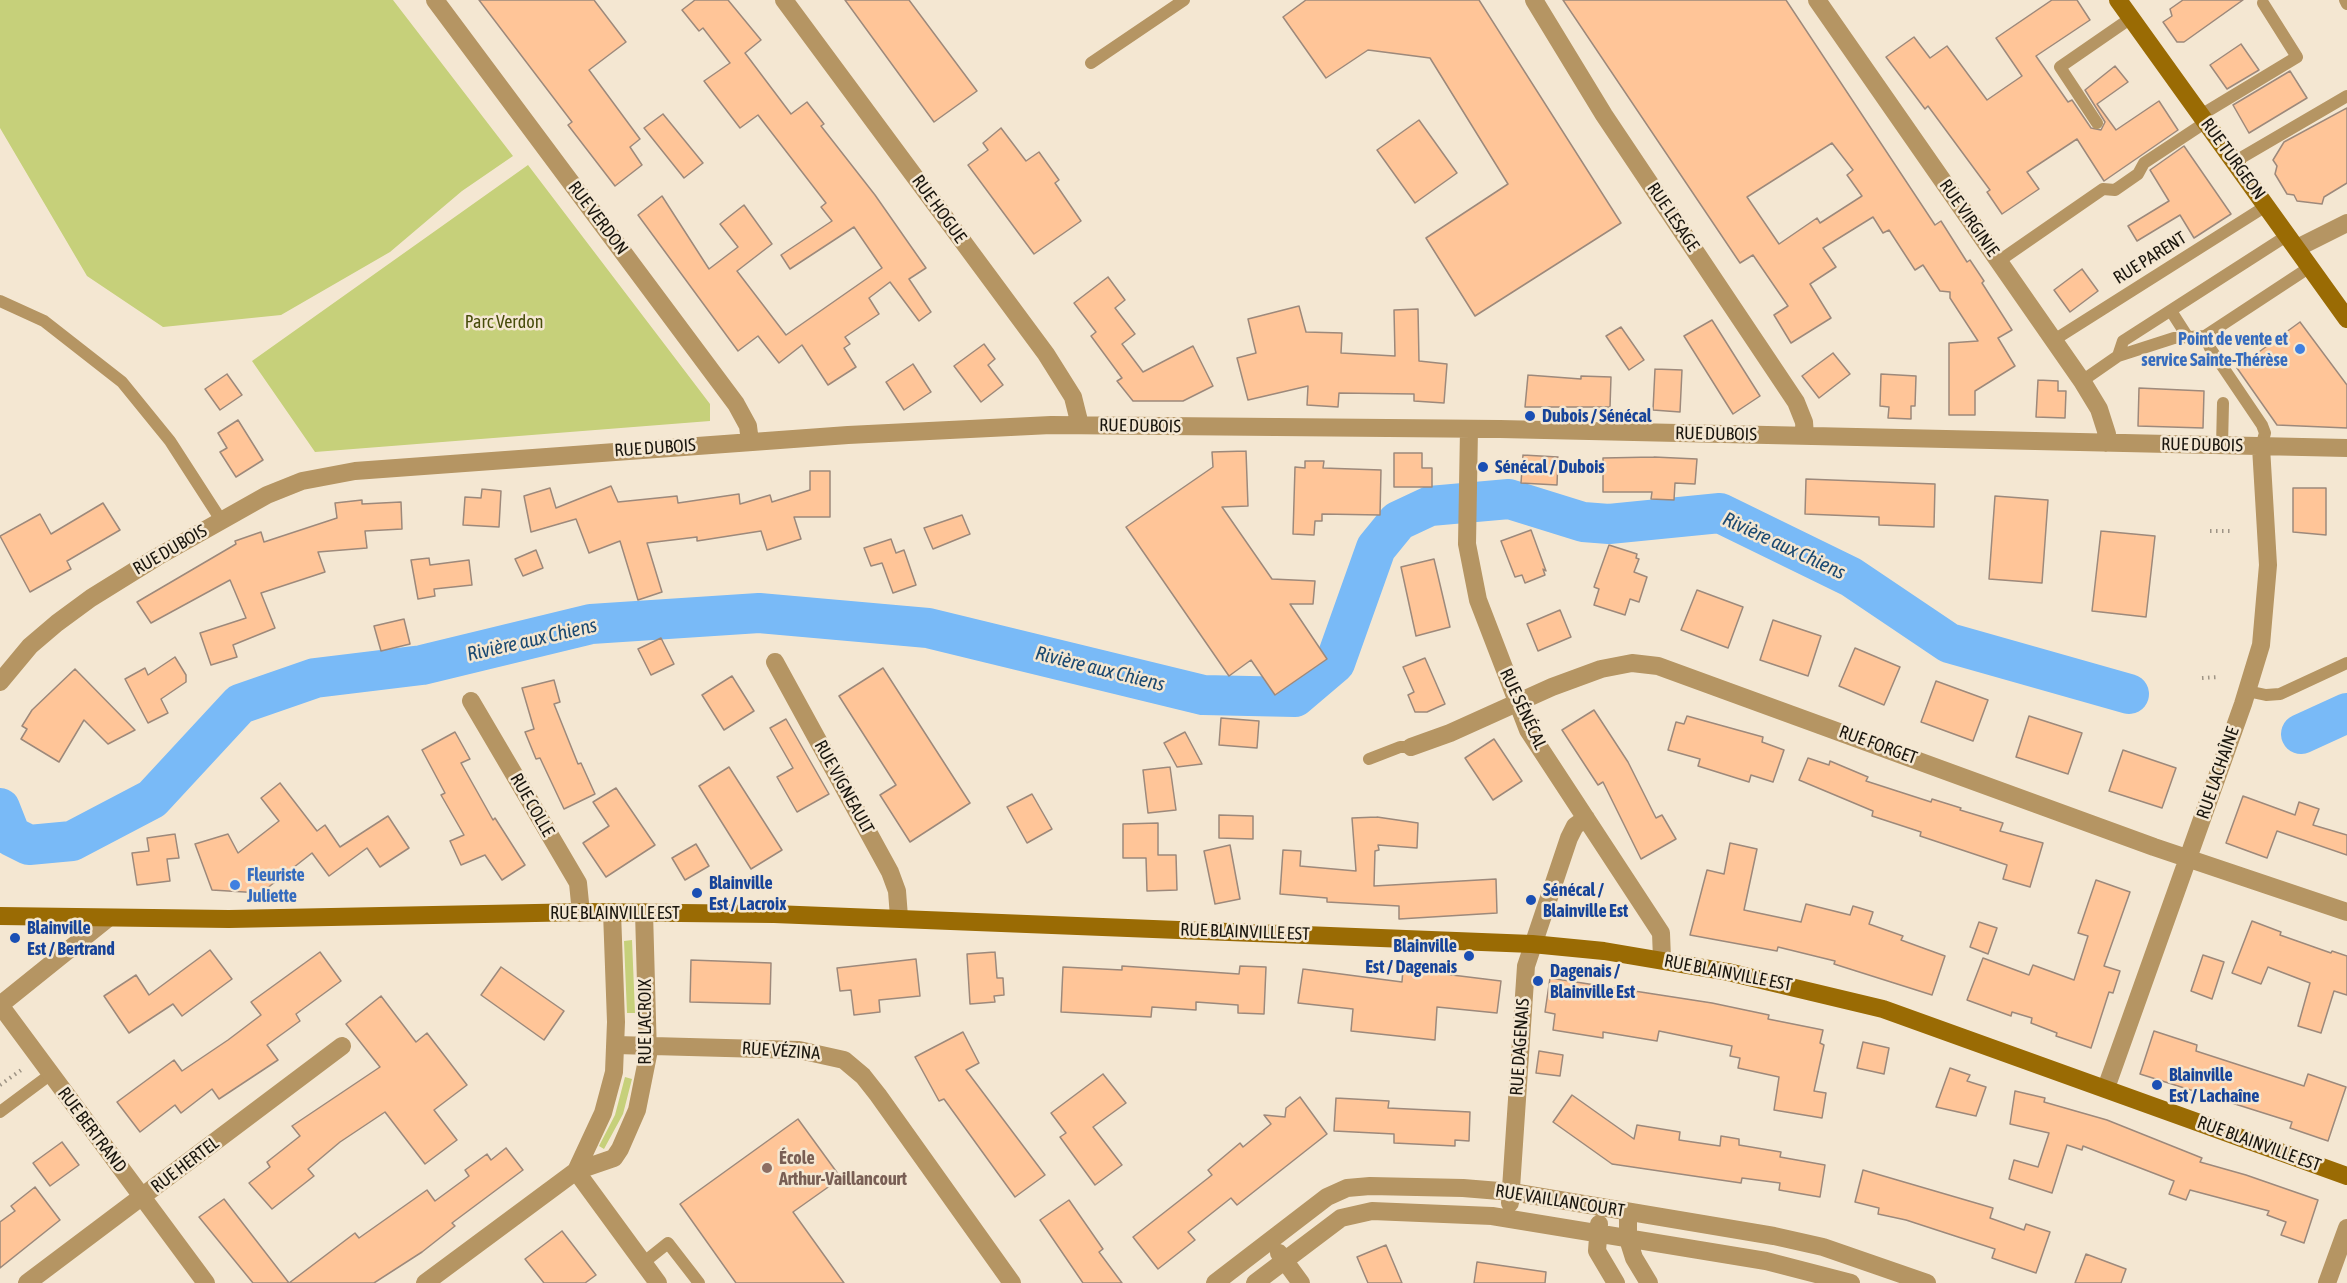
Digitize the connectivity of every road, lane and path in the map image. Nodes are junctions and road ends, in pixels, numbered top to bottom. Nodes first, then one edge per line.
1 (435, 0) edge
2 (784, 0) edge
3 (1184, 0) edge
4 (1534, 0) edge
5 (1817, 0) edge
6 (2120, 1) edge
7 (2263, 3) dead end
8 (2131, 18) junction
9 (1091, 63) dead end
10 (2347, 96) edge
11 (2203, 118) junction
12 (2097, 123) dead end
13 (2234, 162) junction
14 (2266, 206) junction
15 (2347, 223) edge
16 (2292, 242) junction
17 (1999, 261) junction
18 (2310, 267) junction
19 (0, 301) edge
20 (2171, 311) junction
21 (2347, 319) edge
22 (2187, 336) junction
23 (2205, 336) junction
24 (2054, 340) junction
25 (2118, 356) junction
26 (2082, 381) junction
27 (2223, 403) dead end
28 (1080, 425) junction
29 (1469, 429) junction
30 (1805, 436) junction
31 (750, 442) junction
32 (2106, 444) junction
33 (2222, 446) junction
34 (2261, 447) junction
35 (2347, 448) edge
36 (221, 520) junction
37 (2210, 531) dead end
38 (2230, 531) dead end
39 (775, 663) dead end
40 (2347, 663) edge
41 (2218, 677) dead end
42 (2202, 678) dead end
43 (0, 682) edge
44 (2247, 691) junction
45 (471, 701) dead end
46 (1517, 705) junction
47 (1411, 747) joint
48 (1369, 759) dead end
49 (1586, 818) junction
50 (2188, 858) junction
51 (612, 912) junction
52 (644, 912) junction
53 (2347, 912) edge
54 (581, 913) junction
55 (0, 916) edge
56 (899, 917) junction
57 (107, 919) junction
58 (1532, 944) junction
59 (1662, 959) junction
60 (0, 1005) edge
61 (616, 1045) junction
62 (342, 1046) dead end
63 (648, 1046) junction
64 (25, 1067) dead end
65 (51, 1074) junction
66 (0, 1085) edge
67 (2106, 1088) junction
68 (0, 1112) edge
69 (576, 1172) junction
70 (2347, 1176) edge
71 (1512, 1192) junction
72 (142, 1197) junction
73 (1603, 1207) junction
74 (1628, 1212) junction
75 (1508, 1219) junction
76 (2347, 1228) edge
77 (1598, 1233) junction
78 (1628, 1239) junction
79 (1270, 1240) junction
80 (1250, 1256) junction
81 (1285, 1261) junction
82 (643, 1263) junction
83 (1264, 1280) edge
84 (27, 1283) edge
85 (206, 1283) edge
86 (425, 1283) edge
87 (658, 1283) edge
88 (699, 1283) edge
89 (1012, 1283) edge
90 (1215, 1283) edge
91 (1301, 1283) edge
92 (1616, 1283) edge
93 (1649, 1283) edge
94 (1851, 1283) edge
95 (1927, 1283) edge
96 (2327, 1283) edge

1 - 31 street, RUE VERDON
2 - 28 street, RUE HOGUE
3 - 9 lane
4 - 30 street, RUE LESAGE
5 - 17 street, RUE VIRGINIE
6 - 8 street, RUE TURGEON
7 - 11 lane
8 - 11 street, RUE TURGEON
8 - 12 lane
10 - 13 lane
11 - 13 street, RUE TURGEON
11 - 17 lane
13 - 14 street, RUE TURGEON
14 - 16 street, RUE TURGEON
14 - 24 lane, RUE PARENT
15 - 16 street
16 - 18 street, RUE TURGEON
16 - 20 lane
17 - 24 street, RUE VIRGINIE
18 - 21 street, RUE TURGEON
18 - 23 lane
19 - 36 lane
20 - 22 lane
20 - 25 lane
22 - 23 lane
22 - 25 lane
23 - 34 lane
24 - 26 street, RUE VIRGINIE
25 - 26 lane
26 - 32 street, RUE VIRGINIE
27 - 33 lane
28 - 29 street, RUE DUBOIS
28 - 31 street, RUE DUBOIS
29 - 30 street, RUE DUBOIS
29 - 46 street, RUE SÉNÉCAL
30 - 32 street, RUE DUBOIS
31 - 36 street, RUE DUBOIS
32 - 33 street, RUE DUBOIS
33 - 34 street, RUE DUBOIS
34 - 35 street, RUE DUBOIS
34 - 44 street, RUE LACHAÎNE
36 - 43 street, RUE DUBOIS
37 - 38 path
39 - 56 street, RUE VIGNEAULT
40 - 44 lane
41 - 42 path
44 - 50 street, RUE LACHAÎNE
45 - 54 street, RUE COLLE
46 - 47 street, RUE FORGET
46 - 49 street, RUE SÉNÉCAL
46 - 50 street, RUE FORGET
47 - 48 lane
49 - 58 street, RUE DAGENAIS
49 - 59 street, RUE SÉNÉCAL
50 - 53 street, RUE FORGET
50 - 67 street, RUE LACHAÎNE
51 - 52 street, RUE BLAINVILLE EST
51 - 54 street, RUE BLAINVILLE EST
51 - 61 street, RUE LACROIX
52 - 56 street, RUE BLAINVILLE EST
52 - 63 street, RUE LACROIX
54 - 57 street, RUE BLAINVILLE EST
55 - 57 street, RUE BLAINVILLE EST
56 - 58 street, RUE BLAINVILLE EST
57 - 60 street
58 - 59 street, RUE BLAINVILLE EST
58 - 71 street, RUE DAGENAIS
59 - 67 street, RUE BLAINVILLE EST
60 - 65 street, RUE BERTRAND
61 - 63 street, RUE VÉZINA
61 - 69 street, RUE LACROIX
62 - 72 street, RUE HERTEL
63 - 69 street, RUE LACROIX
63 - 89 street, RUE VÉZINA
64 - 66 path
65 - 68 lane
65 - 72 street, RUE BERTRAND
67 - 70 street, RUE BLAINVILLE EST
69 - 82 street
69 - 86 street, RUE LACROIX
71 - 73 street, RUE VAILLANCOURT
71 - 75 street, RUE DAGENAIS
71 - 79 street, RUE VAILLANCOURT
72 - 84 street, RUE HERTEL
72 - 85 street, RUE BERTRAND
73 - 74 street, RUE VAILLANCOURT
73 - 77 street
74 - 78 street
74 - 95 street, RUE VAILLANCOURT
75 - 77 street, RUE VAILLANCOURT
75 - 81 street, RUE VAILLANCOURT
76 - 96 street
77 - 78 street, RUE VAILLANCOURT
77 - 92 street
78 - 93 street
78 - 94 street, RUE VAILLANCOURT
79 - 80 street, RUE VAILLANCOURT
79 - 81 street
80 - 83 street
80 - 90 street, RUE VAILLANCOURT
81 - 83 street, RUE VAILLANCOURT
81 - 91 street
82 - 87 street
82 - 88 lane

